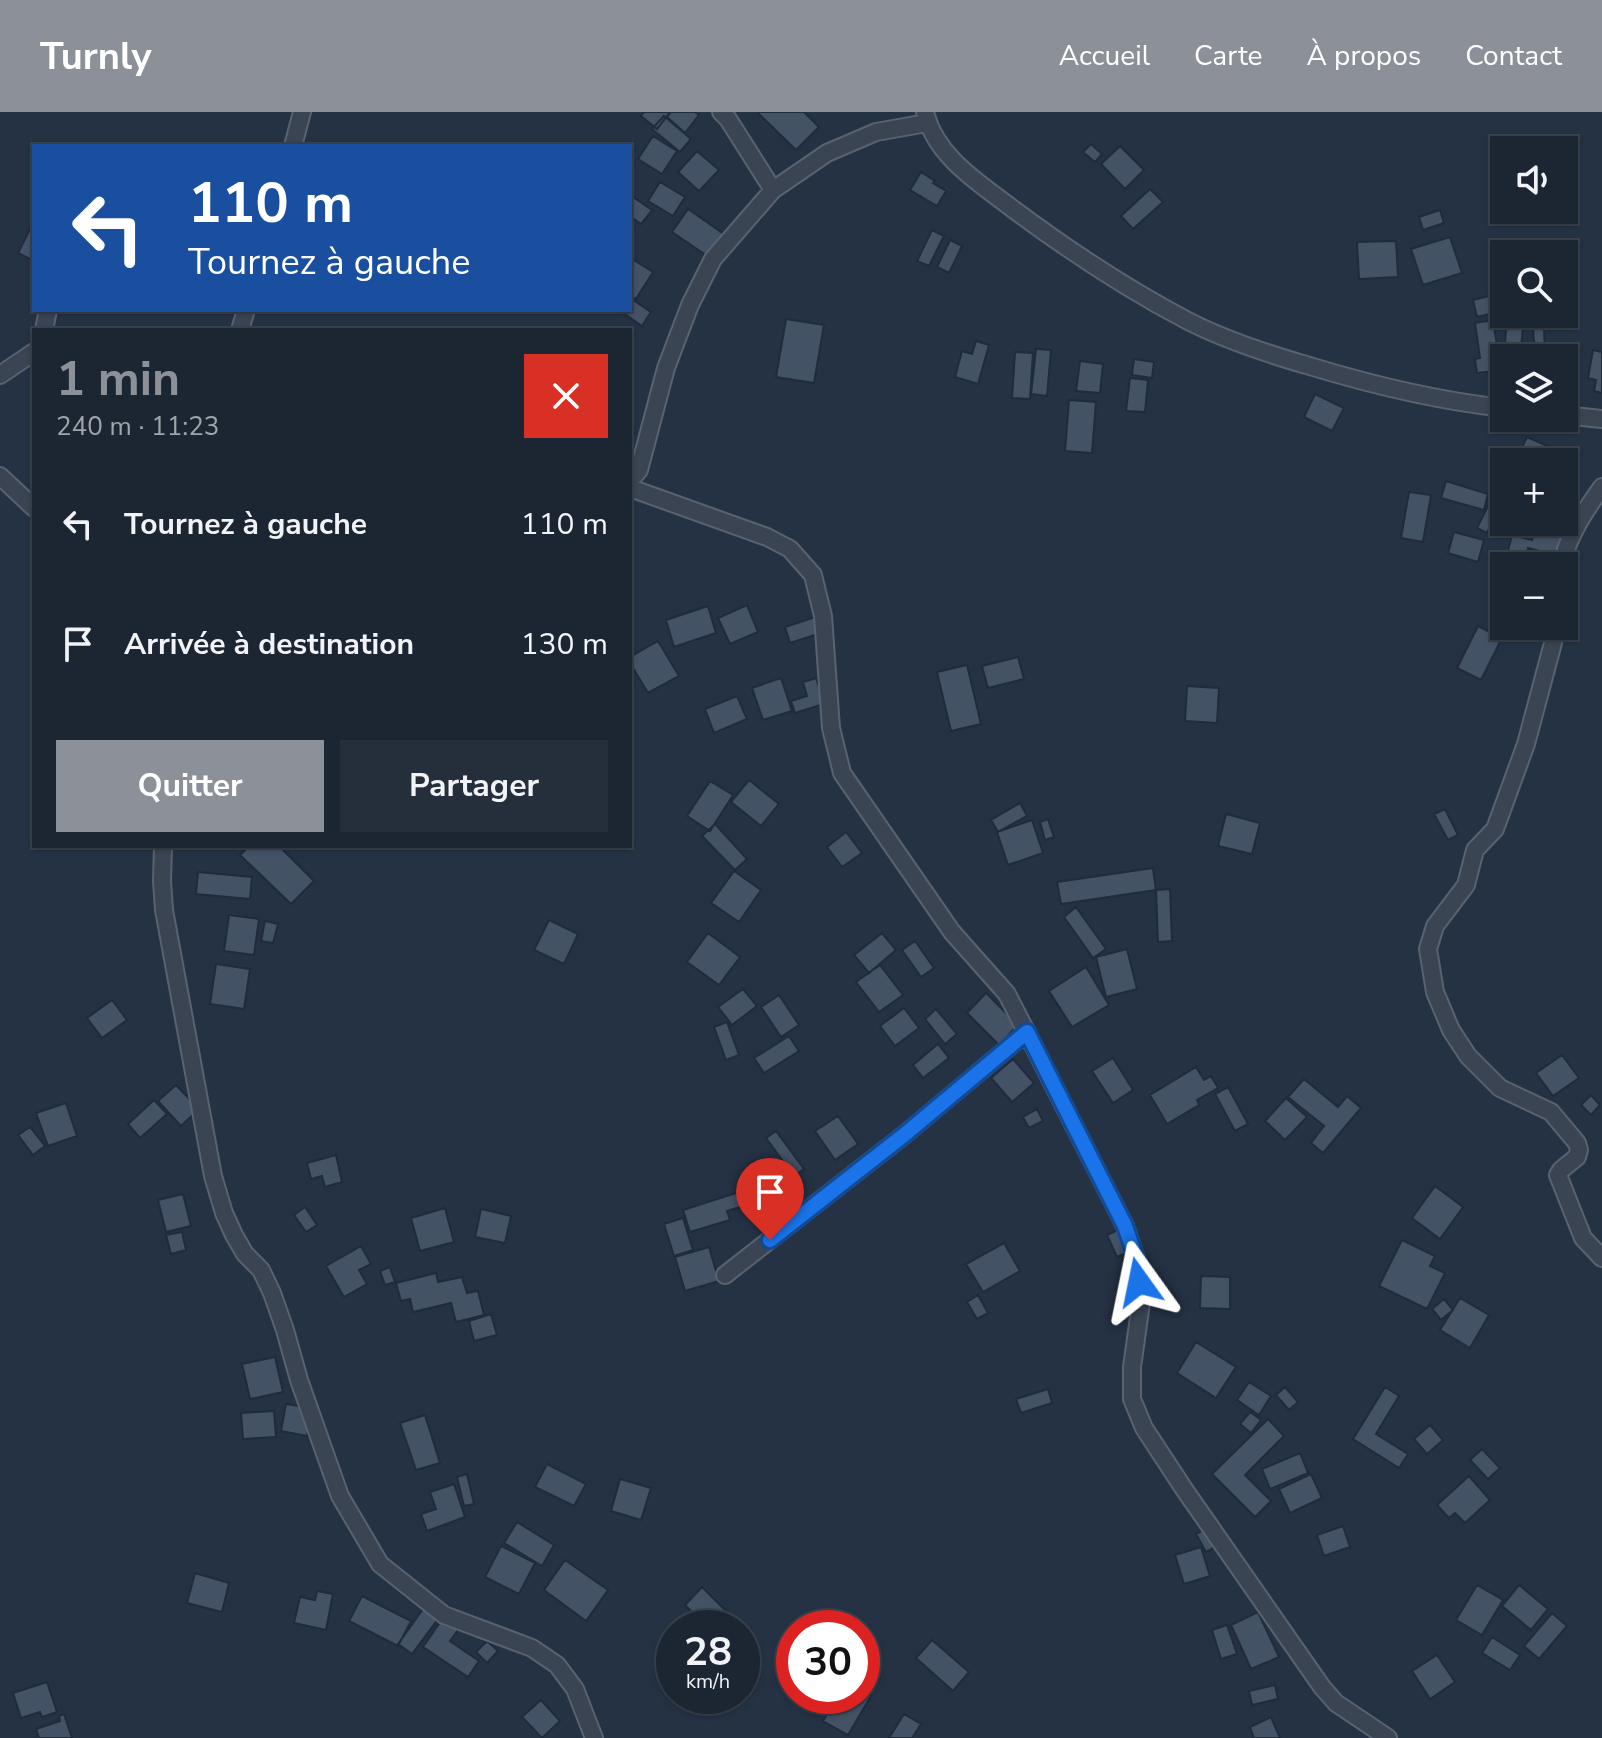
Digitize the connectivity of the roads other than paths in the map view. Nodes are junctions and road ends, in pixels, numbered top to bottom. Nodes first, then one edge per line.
1 (302, 112) edge
2 (721, 112) edge
3 (926, 117) edge
4 (294, 144) edge
5 (773, 190) junction
6 (32, 353) edge
7 (0, 375) edge
8 (1490, 406) edge
9 (1578, 416) edge
10 (1602, 419) edge
11 (0, 476) edge
12 (632, 479) edge
13 (1602, 487) edge
14 (632, 489) edge
15 (32, 506) edge
16 (1566, 552) edge
17 (1553, 640) edge
18 (163, 848) edge
19 (1027, 1032) junction
20 (1602, 1258) edge
21 (725, 1275) dead end
22 (594, 1738) edge
23 (1388, 1738) edge

1 - 4 street
2 - 5 street
3 - 5 street
3 - 8 street
5 - 12 street
6 - 7 street
9 - 10 street
11 - 15 street
13 - 16 street
14 - 19 street
17 - 20 street
18 - 22 street
19 - 21 street
19 - 23 street

